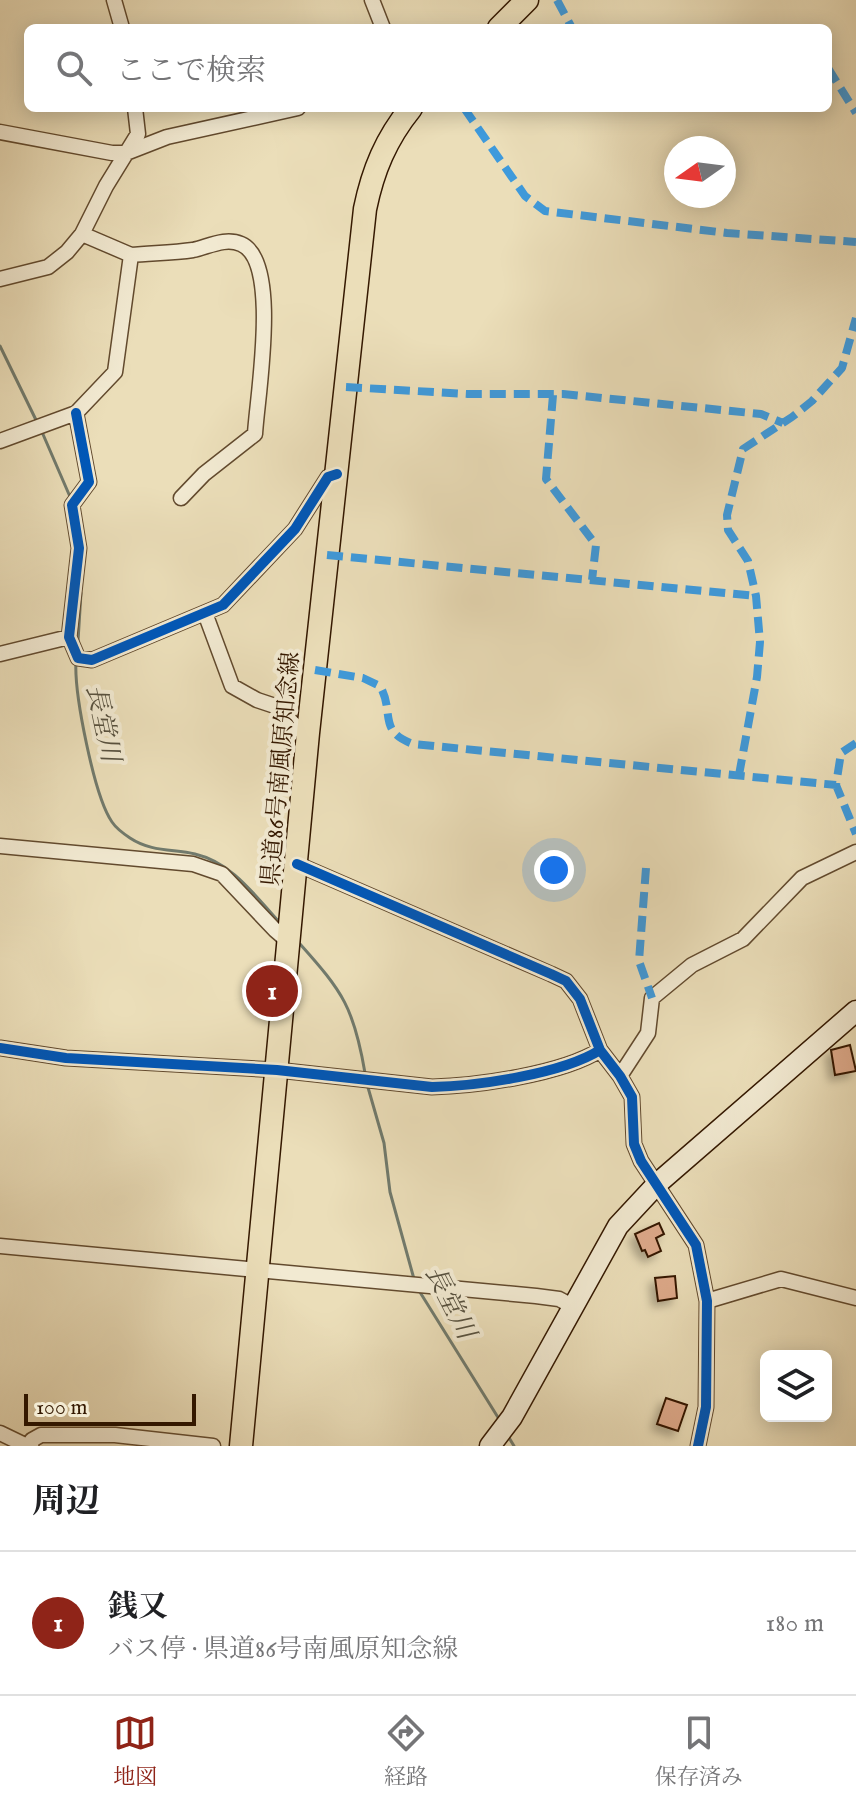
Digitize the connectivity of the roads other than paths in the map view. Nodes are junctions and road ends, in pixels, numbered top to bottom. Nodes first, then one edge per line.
1 (114, 0) edge
2 (372, 0) edge
3 (527, 0) edge
4 (121, 24) edge
5 (381, 24) edge
6 (503, 24) edge
7 (135, 112) edge
8 (280, 112) edge
9 (408, 112) edge
10 (0, 132) edge
11 (126, 153) junction
12 (82, 234) junction
13 (131, 255) junction
14 (0, 279) edge
15 (76, 413) junction
16 (0, 441) edge
17 (337, 474) junction
18 (181, 498) dead end
19 (205, 613) junction
20 (69, 637) junction
21 (0, 654) edge
22 (308, 733) junction
23 (0, 846) edge
24 (856, 852) edge
25 (297, 864) junction
26 (289, 942) junction
27 (856, 1011) edge
28 (0, 1048) edge
29 (600, 1050) junction
30 (277, 1070) junction
31 (620, 1076) junction
32 (658, 1183) junction
33 (0, 1246) edge
34 (258, 1269) junction
35 (856, 1298) edge
36 (707, 1301) junction
37 (574, 1307) junction
38 (0, 1433) edge
39 (29, 1446) edge
40 (213, 1446) edge
41 (241, 1446) edge
42 (490, 1446) edge
43 (698, 1446) edge

1 - 4 street
2 - 5 street
3 - 6 main road
7 - 11 street
8 - 11 street
9 - 17 main road, 県道86号南風原知念線
10 - 11 street
11 - 12 street
12 - 13 street
12 - 14 street
13 - 15 street
13 - 18 street
15 - 16 street
15 - 20 street
17 - 19 street
17 - 22 main road, 県道86号南風原知念線
19 - 20 street
19 - 22 street
20 - 21 street
22 - 25 main road, 県道86号南風原知念線
23 - 26 street
24 - 31 street
25 - 26 main road, 県道86号南風原知念線
25 - 29 street
26 - 30 main road, 県道86号南風原知念線
27 - 32 street
28 - 30 street
29 - 30 street
29 - 31 street
30 - 34 main road, 県道86号南風原知念線
31 - 32 street
32 - 36 street
32 - 37 street
33 - 34 street
34 - 37 street
34 - 41 main road, 県道86号南風原知念線
35 - 36 street
36 - 43 street
37 - 42 street
38 - 39 street
39 - 40 street

